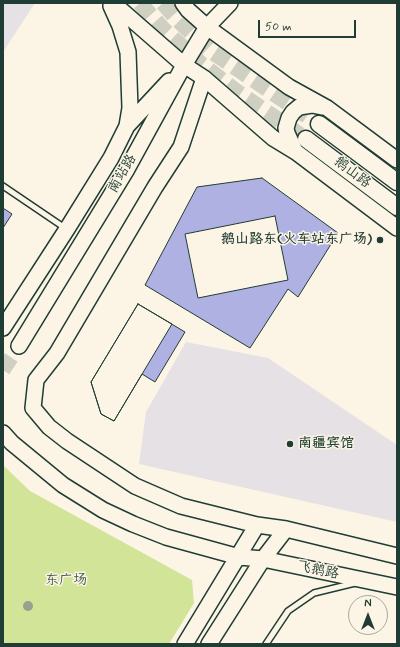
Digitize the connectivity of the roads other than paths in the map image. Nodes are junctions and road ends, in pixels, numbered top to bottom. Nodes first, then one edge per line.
1 (110, 3) edge
2 (113, 3) edge
3 (182, 3) edge
4 (229, 4) edge
5 (207, 27) junction
6 (184, 64) junction
7 (204, 78) junction
8 (327, 108) junction
9 (319, 124) tunnel mouth
10 (127, 126) junction
11 (306, 139) tunnel mouth
12 (296, 152) junction
13 (397, 160) edge
14 (397, 182) edge
15 (3, 186) edge
16 (397, 207) edge
17 (397, 228) edge
18 (67, 229) junction
19 (3, 328) edge
20 (19, 346) tunnel mouth
21 (3, 433) edge
22 (257, 525) junction
23 (286, 529) junction
24 (397, 556) edge
25 (239, 557) junction
26 (263, 559) junction
27 (363, 581) junction
28 (397, 587) edge
29 (185, 644) edge
30 (209, 644) edge
31 (266, 644) edge

1 - 10 street
2 - 6 street
3 - 5 street
4 - 5 street, 南站路
5 - 6 street, 南站路
5 - 8 street
6 - 7 street
6 - 10 street
6 - 20 street, 南站路
7 - 12 street
7 - 22 street
8 - 12 street
8 - 13 street
9 - 14 main road, 鹅山路
10 - 18 street
11 - 16 main road, 鹅山路
12 - 17 street
15 - 18 lane
18 - 19 street
21 - 25 street, 飞鹅路
22 - 23 street
22 - 25 street
23 - 24 street
23 - 26 street
25 - 26 street, 飞鹅路
25 - 29 street
26 - 27 street, 飞鹅路
26 - 30 street
27 - 28 street, 飞鹅路
27 - 31 lane

